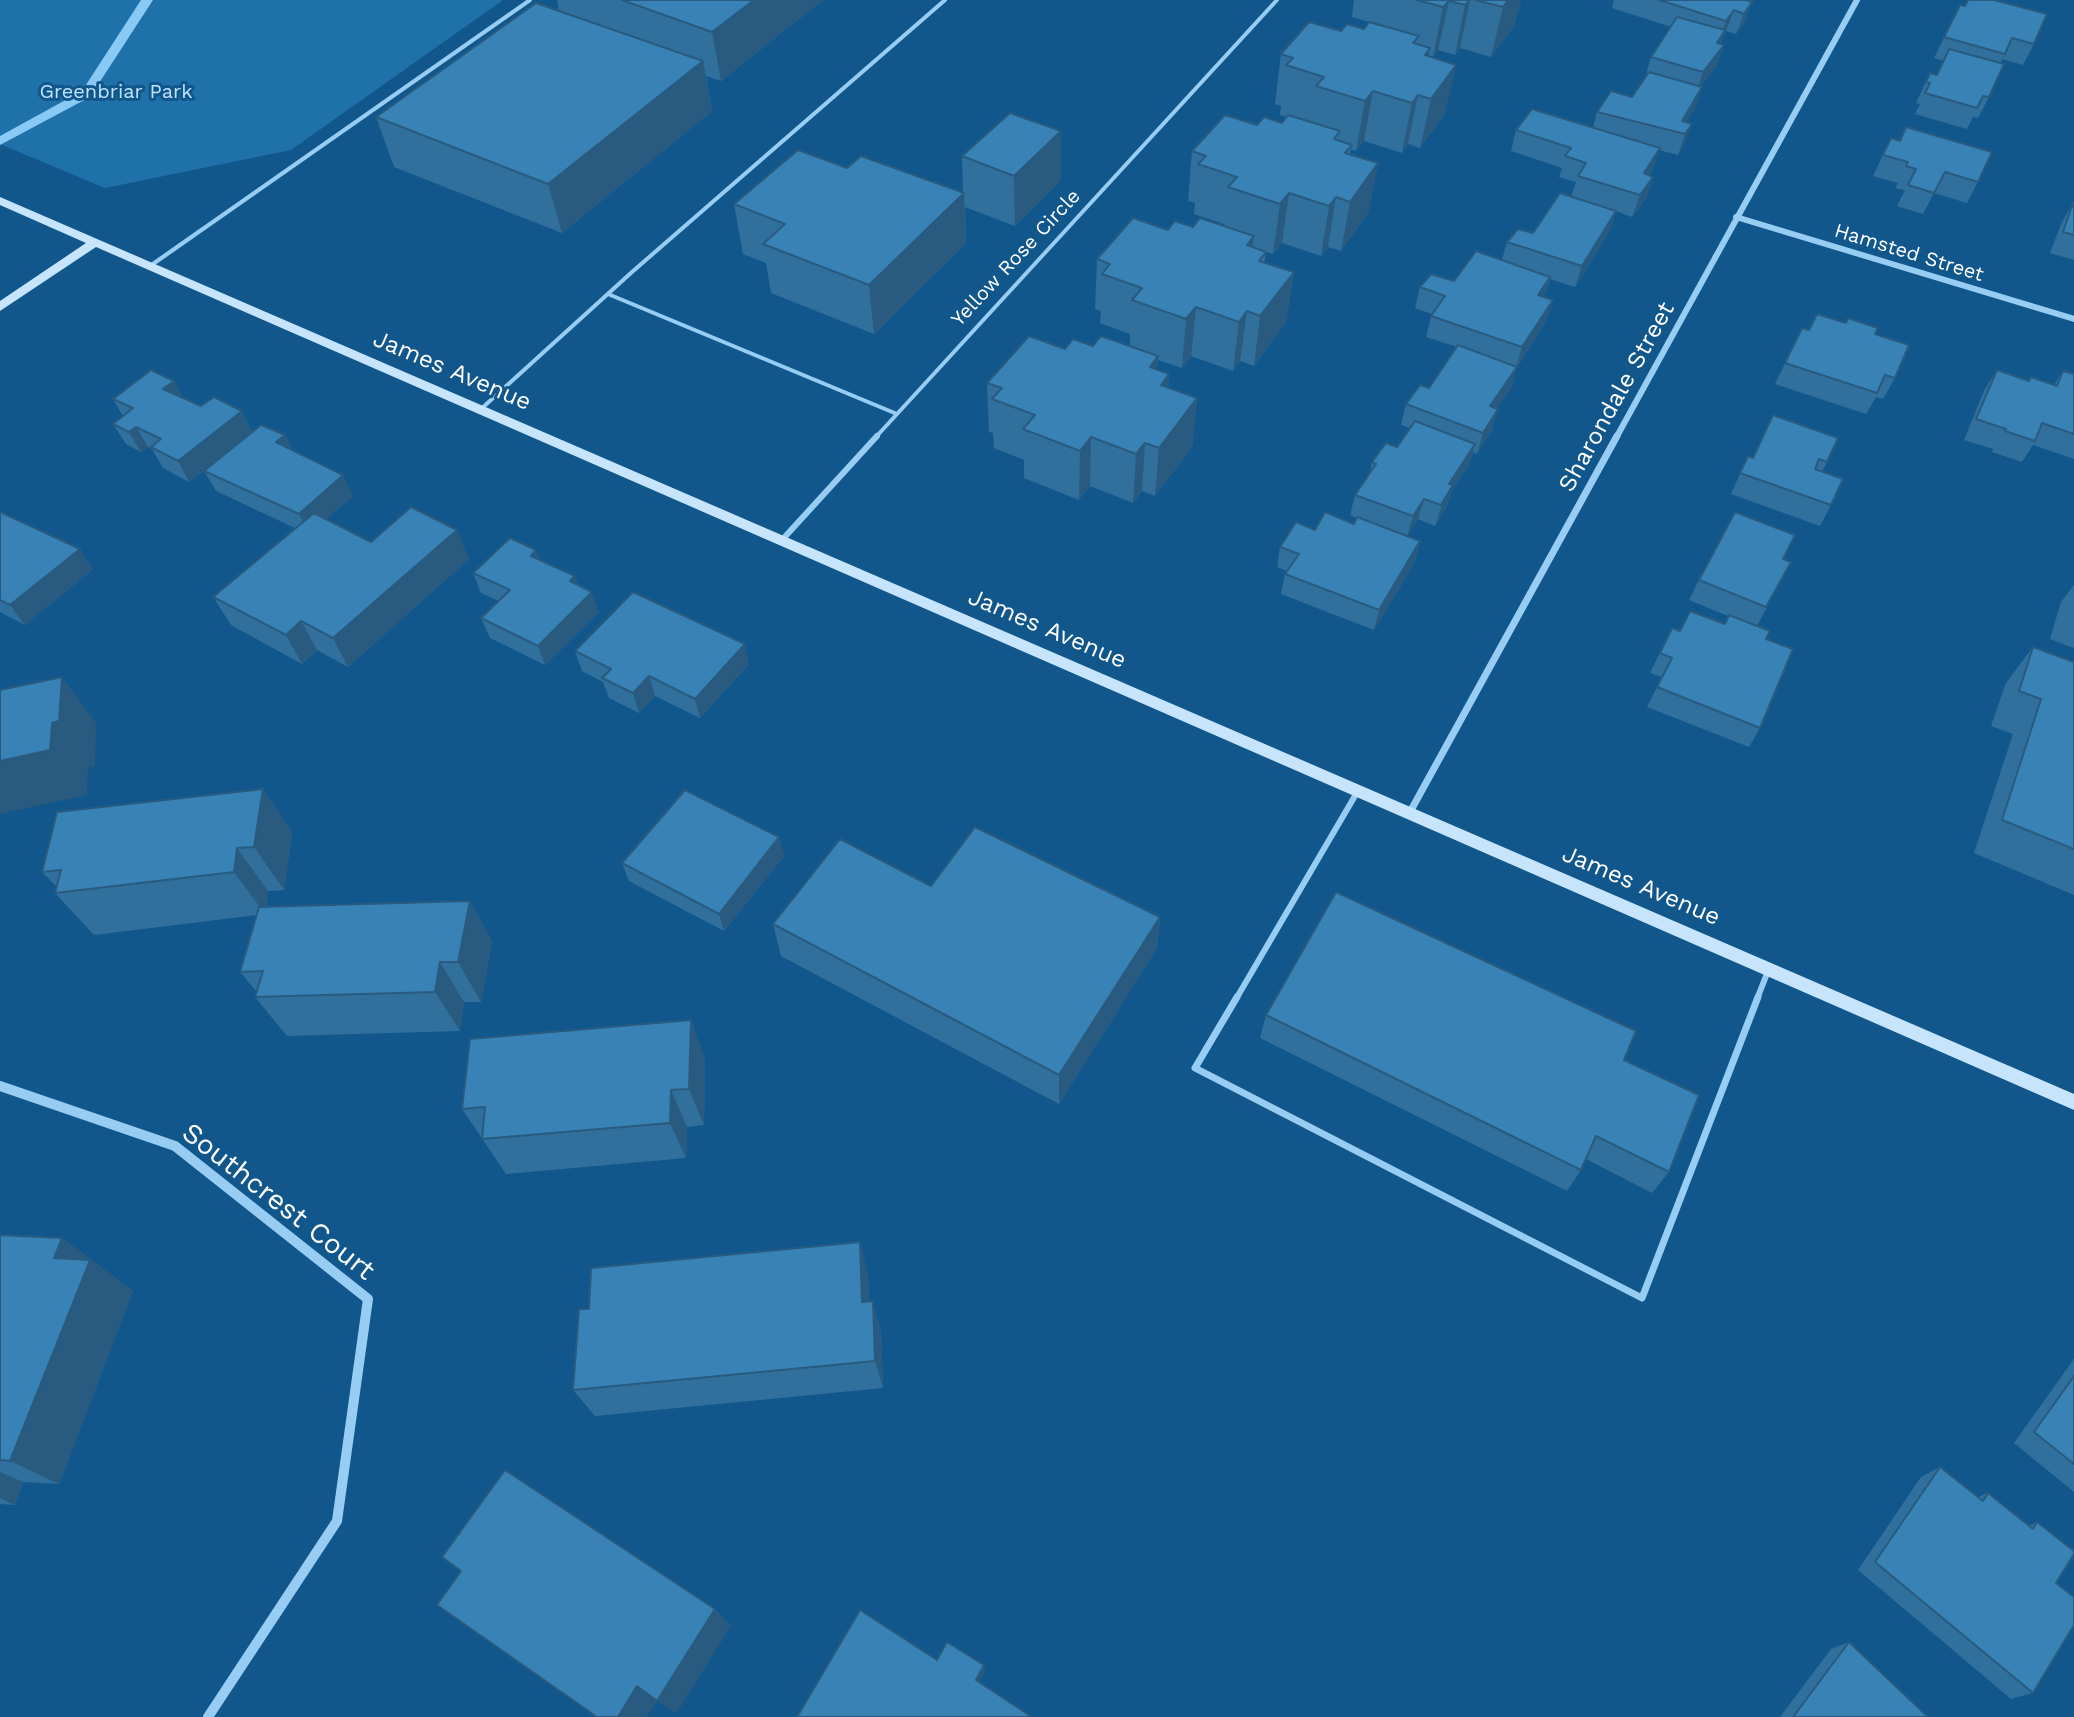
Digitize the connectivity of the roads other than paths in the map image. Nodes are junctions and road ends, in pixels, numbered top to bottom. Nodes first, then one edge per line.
1 (530, 0) edge
2 (945, 0) edge
3 (1277, 0) edge
4 (1857, 0) edge
5 (0, 201) edge
6 (1736, 217) junction
7 (95, 242) junction
8 (150, 266) junction
9 (608, 294) junction
10 (0, 307) edge
11 (2074, 319) edge
12 (481, 409) junction
13 (897, 414) junction
14 (782, 540) junction
15 (1359, 789) junction
16 (1410, 812) junction
17 (1770, 968) junction
18 (0, 1086) edge
19 (2074, 1102) edge
20 (208, 1717) edge

1 - 8 lane
2 - 9 lane
3 - 13 lane, Yellow Rose Circle
4 - 6 street, Sharondale Street
5 - 7 main road, James Avenue
6 - 11 street, Hamsted Street
6 - 16 street, Sharondale Street
7 - 8 main road, James Avenue
7 - 10 main road
8 - 12 main road, James Avenue
9 - 12 lane
9 - 13 lane
12 - 14 main road, James Avenue
13 - 14 lane, Yellow Rose Circle
14 - 15 main road, James Avenue
15 - 16 main road, James Avenue
15 - 17 lane
16 - 17 main road, James Avenue
17 - 19 main road, James Avenue
18 - 20 street, Southcrest Court

